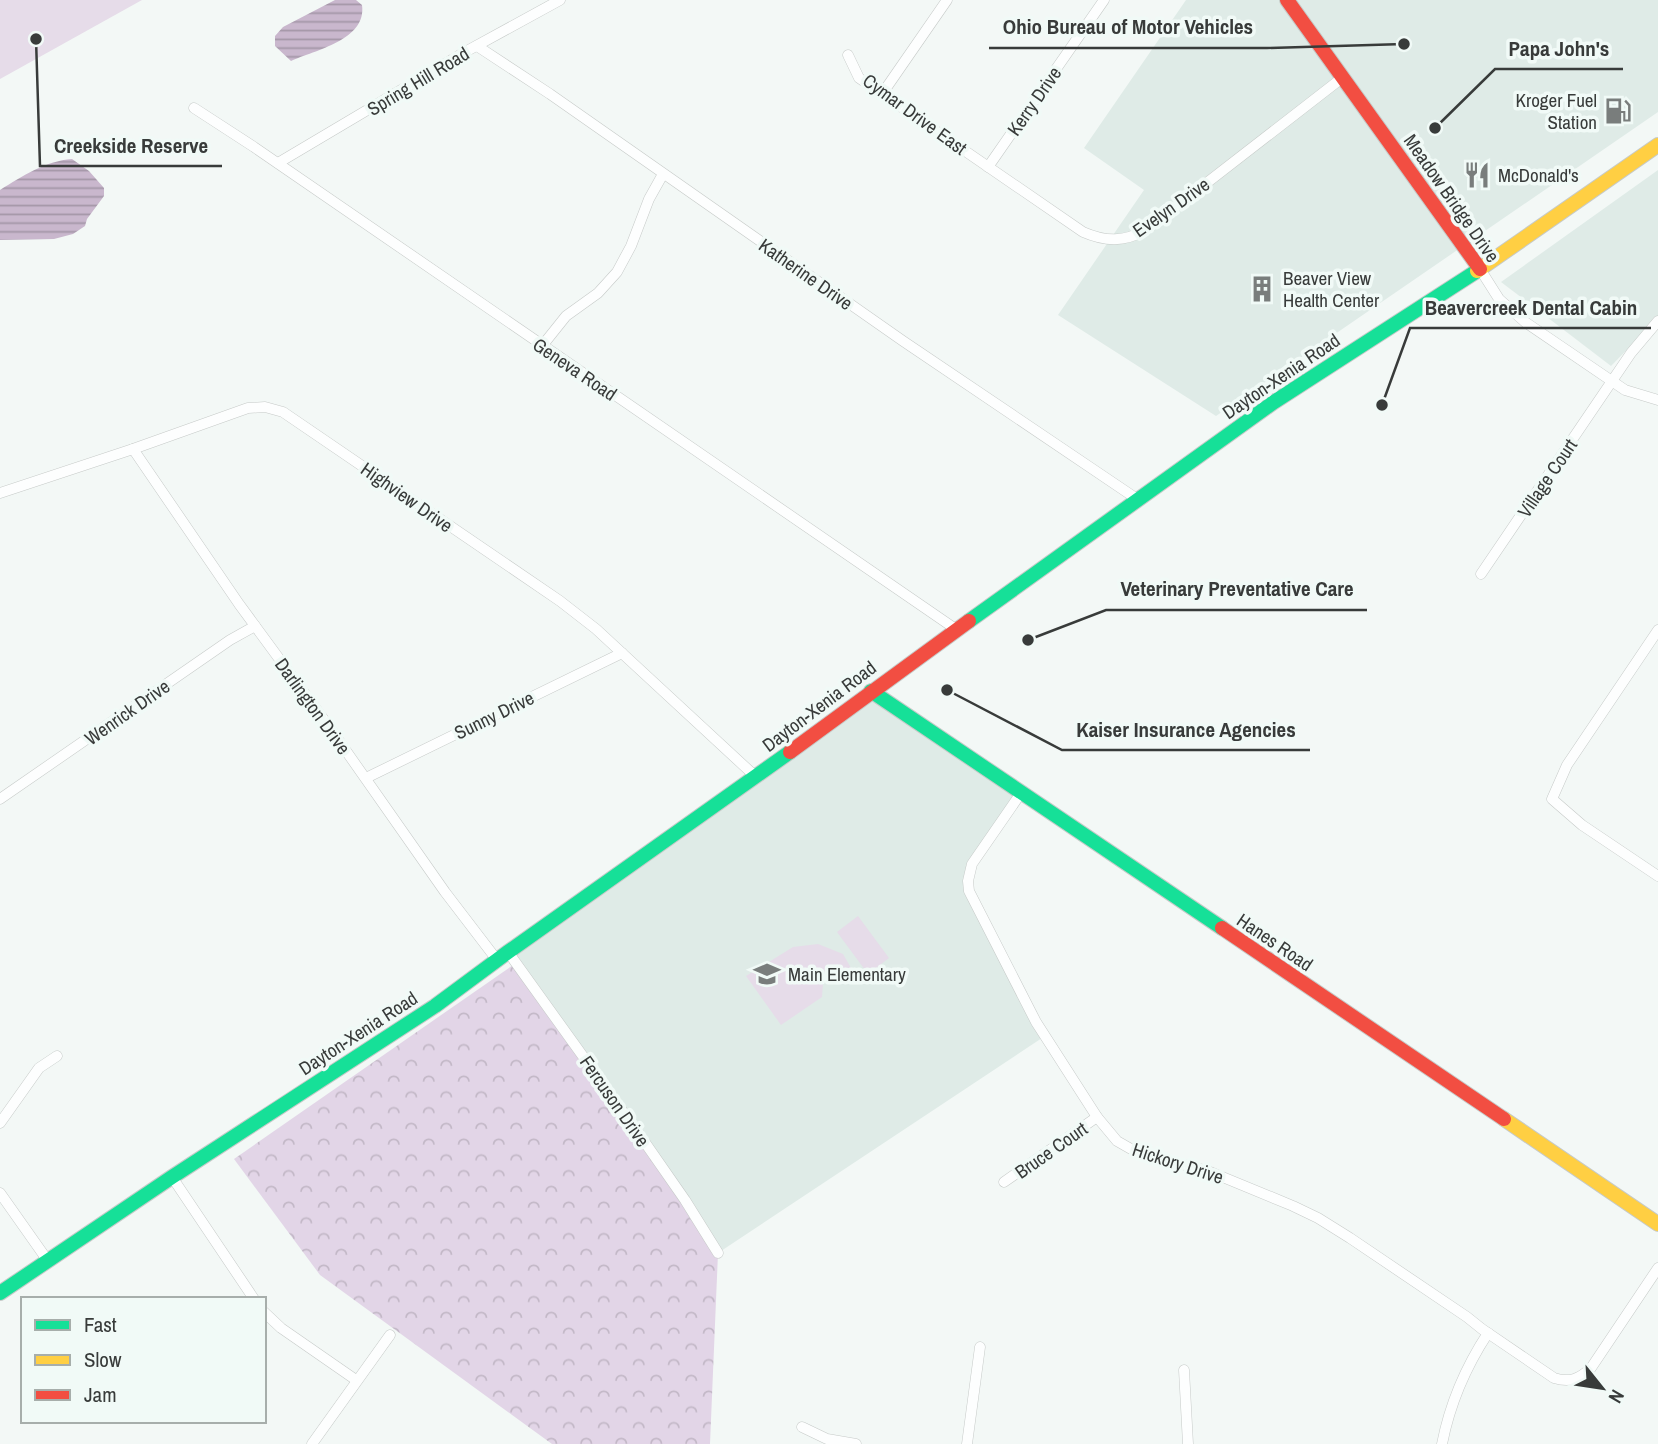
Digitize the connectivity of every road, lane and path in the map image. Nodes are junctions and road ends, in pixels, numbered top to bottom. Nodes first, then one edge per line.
1 (560, 0) edge
2 (947, 0) edge
3 (1104, 0) edge
4 (1287, 0) edge
5 (477, 46) junction
6 (848, 55) dead end
7 (1342, 78) junction
8 (882, 94) junction
9 (194, 108) dead end
10 (1658, 145) edge
11 (278, 163) junction
12 (988, 167) junction
13 (663, 174) junction
14 (1480, 269) junction
15 (1658, 321) edge
16 (542, 346) junction
17 (1612, 382) junction
18 (1658, 400) edge
19 (133, 449) junction
20 (0, 493) edge
21 (1137, 499) junction
22 (1482, 574) dead end
23 (255, 626) junction
24 (957, 630) junction
25 (1658, 630) edge
26 (622, 653) junction
27 (871, 691) junction
28 (756, 777) junction
29 (366, 778) junction
30 (1021, 793) junction
31 (0, 799) edge
32 (1658, 876) edge
33 (502, 956) junction
34 (57, 1056) dead end
35 (1097, 1117) junction
36 (0, 1123) edge
37 (172, 1177) junction
38 (1004, 1182) dead end
39 (0, 1193) edge
40 (1658, 1224) edge
41 (718, 1253) dead end
42 (48, 1261) junction
43 (1658, 1268) edge
44 (0, 1293) edge
45 (253, 1297) edge
46 (266, 1314) edge
47 (1488, 1333) junction
48 (390, 1335) dead end
49 (980, 1348) dead end
50 (1184, 1370) dead end
51 (356, 1380) junction
52 (802, 1427) dead end
53 (312, 1444) edge
54 (856, 1444) edge
55 (967, 1444) edge
56 (1188, 1444) edge
57 (1442, 1444) edge

1 - 5 street, Spring Hill Road
2 - 8 street
3 - 12 street, Kerry Drive
4 - 7 main road, Meadow Bridge Drive
5 - 11 street, Spring Hill Road
5 - 13 street, Katherine Drive
6 - 8 street, Cymar Drive East
7 - 12 street, Evelyn Drive
7 - 14 main road, Meadow Bridge Drive
8 - 12 street, Cymar Drive East
9 - 11 street, Geneva Road
10 - 14 main road, Dayton-Xenia Road
11 - 16 street, Geneva Road
13 - 16 street
13 - 21 street, Katherine Drive
14 - 17 street, Meadow Bridge Drive
14 - 21 main road, Dayton-Xenia Road
15 - 17 street, Village Court
16 - 24 street, Geneva Road
17 - 18 street, Meadow Bridge Drive
17 - 22 street, Village Court
19 - 20 street, Highview Drive
19 - 23 street, Darlington Drive
19 - 26 street, Highview Drive
21 - 24 main road, Dayton-Xenia Road
23 - 29 street, Darlington Drive
23 - 31 street, Wenrick Drive
24 - 27 main road, Dayton-Xenia Road
25 - 32 street
26 - 28 street, Highview Drive
26 - 29 street, Sunny Drive
27 - 28 main road, Dayton-Xenia Road
27 - 30 main road, Hanes Road
28 - 33 main road, Dayton-Xenia Road
29 - 33 street, Darlington Drive
30 - 35 street, Hickory Drive
30 - 40 main road, Hanes Road
33 - 37 main road, Dayton-Xenia Road
33 - 41 street, Fercuson Drive
34 - 36 street
35 - 38 street, Bruce Court
35 - 47 street, Hickory Drive
37 - 42 main road, Dayton-Xenia Road
37 - 45 street
39 - 42 street
42 - 44 main road, Dayton-Xenia Road
43 - 47 street, Hickory Drive
46 - 51 street
47 - 57 street
48 - 51 street
49 - 55 street
50 - 56 street
51 - 53 street
52 - 54 street

